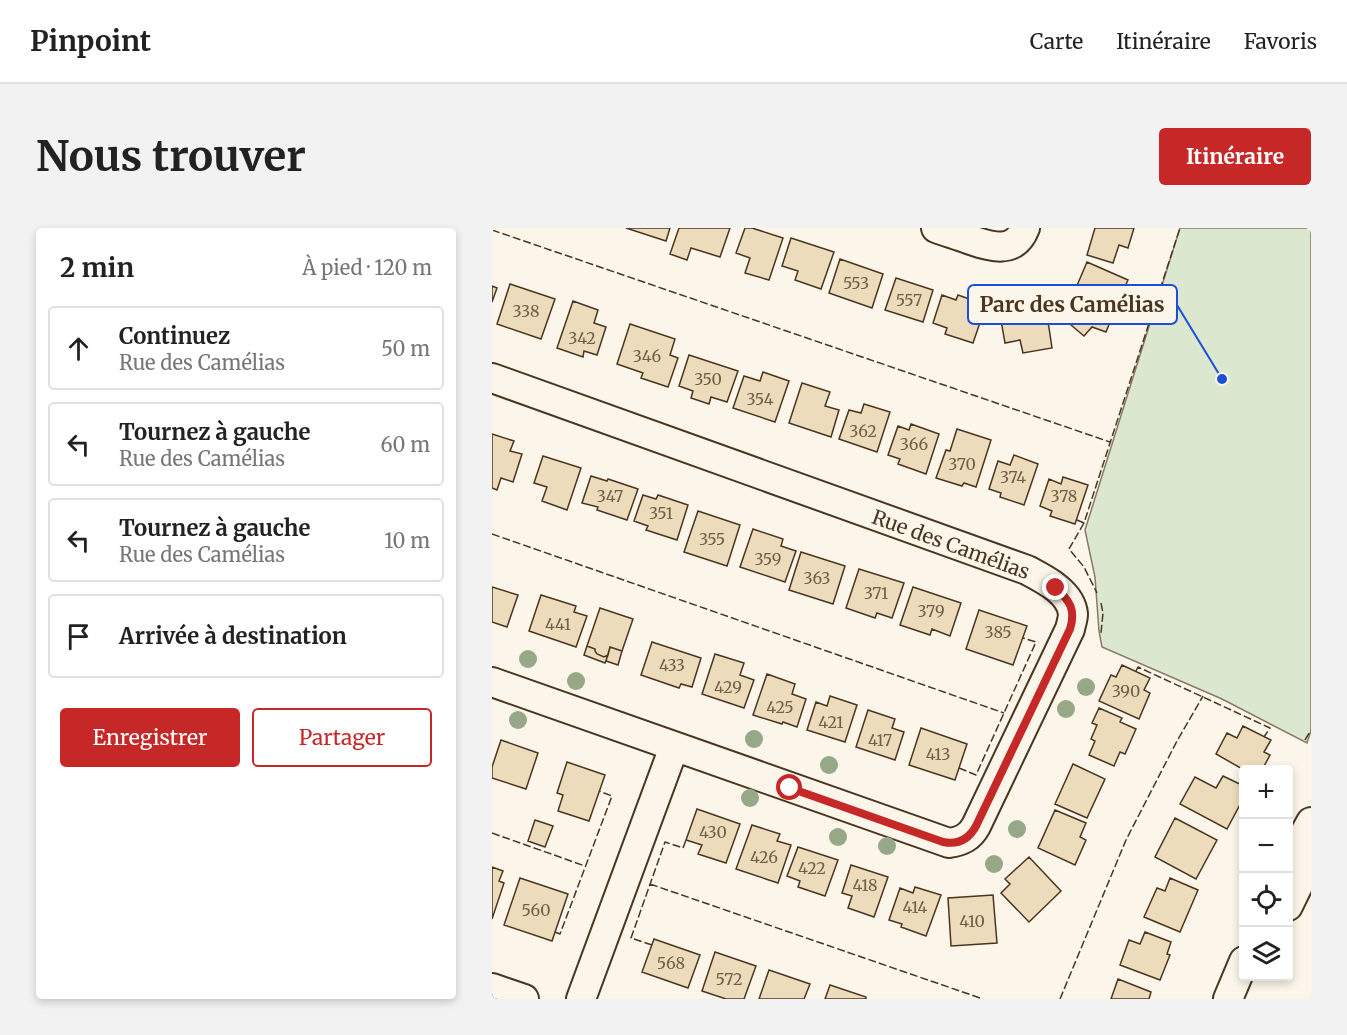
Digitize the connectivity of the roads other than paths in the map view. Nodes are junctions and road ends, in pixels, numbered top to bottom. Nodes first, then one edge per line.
1 (936, 228) edge
2 (1025, 228) edge
3 (492, 378) edge
4 (492, 682) edge
5 (674, 747) junction
6 (1311, 822) edge
7 (1303, 860) edge
8 (1293, 891) edge
9 (1239, 973) edge
10 (1255, 981) edge
11 (492, 988) edge
12 (524, 999) edge
13 (581, 999) edge
14 (1228, 999) edge
15 (1248, 999) edge

1 - 2 street
3 - 5 street, Rue des Camélias
4 - 5 street, Rue des Camélias
5 - 13 street
6 - 7 street
7 - 8 street
9 - 14 street
10 - 15 street
11 - 12 street

